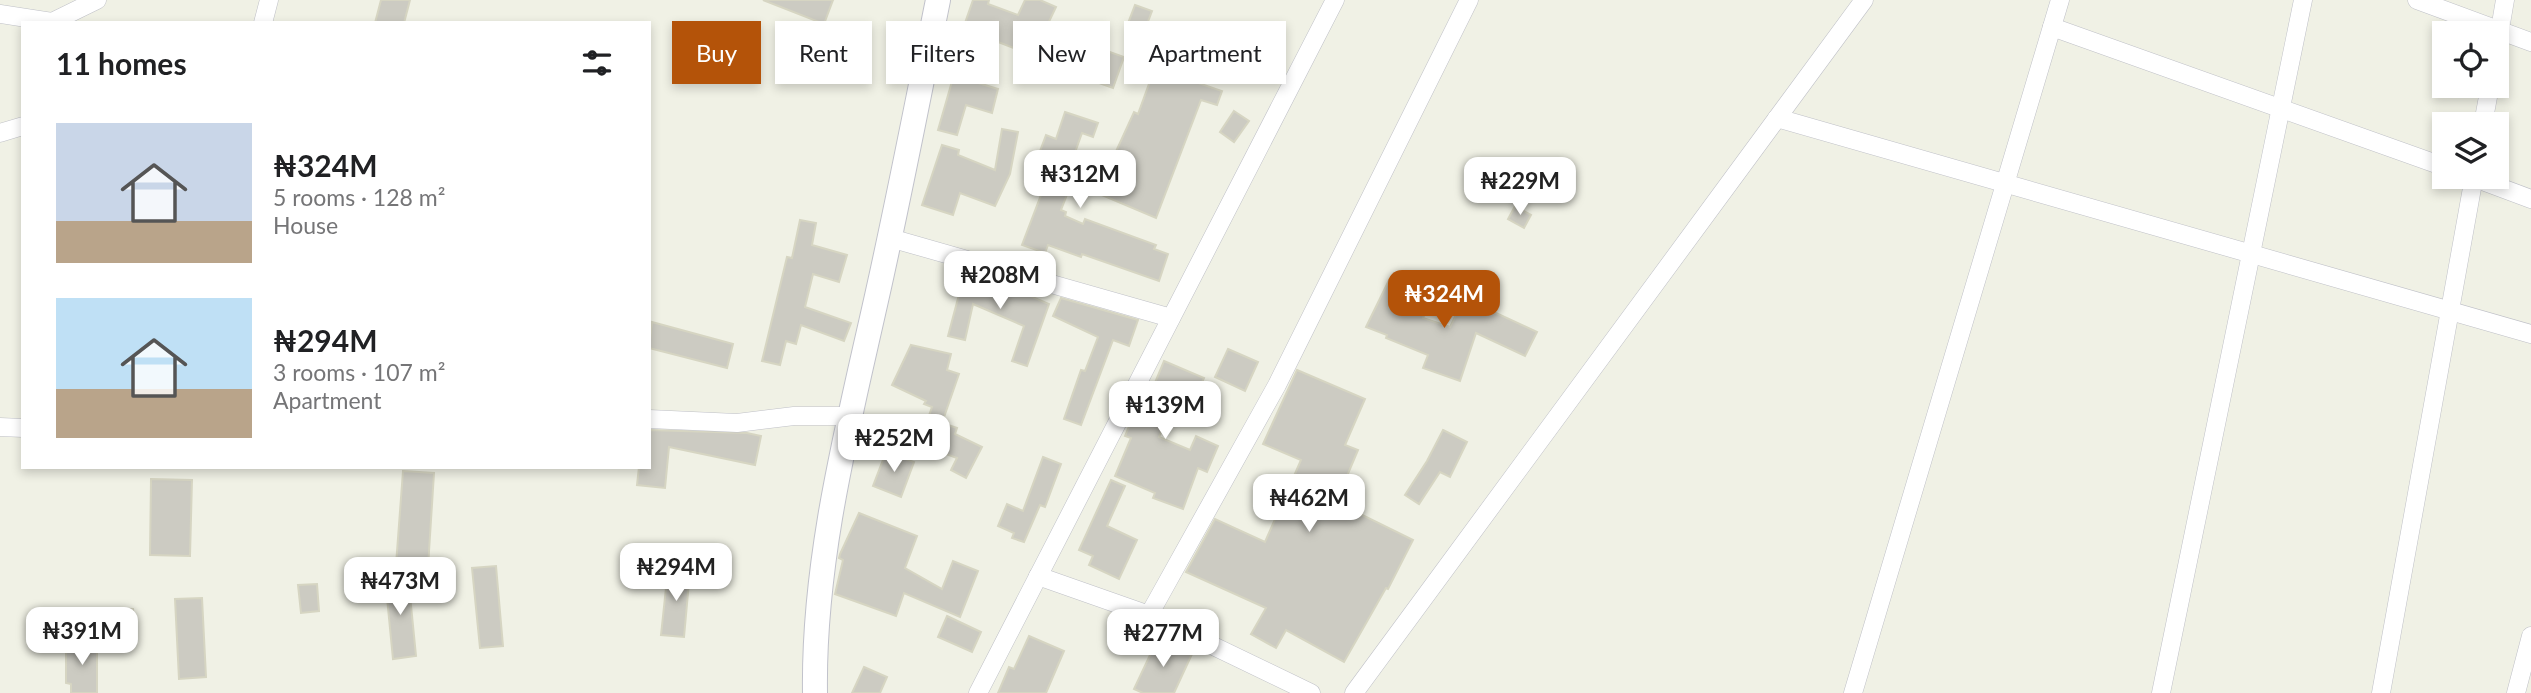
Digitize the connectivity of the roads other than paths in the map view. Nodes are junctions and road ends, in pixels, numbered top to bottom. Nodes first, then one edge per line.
1 (97, 0) edge
2 (270, 0) edge
3 (938, 0) edge
4 (1335, 0) edge
5 (1469, 0) edge
6 (1864, 0) edge
7 (2060, 0) edge
8 (2303, 0) edge
9 (2417, 0) edge
10 (2505, 0) edge
11 (0, 14) edge
12 (46, 21) edge
13 (54, 21) edge
14 (264, 21) edge
15 (2461, 21) edge
16 (2502, 21) edge
17 (2052, 27) junction
18 (2509, 40) edge
19 (2531, 42) edge
20 (2280, 108) junction
21 (1777, 118) junction
22 (21, 127) edge
23 (0, 133) edge
24 (2432, 162) edge
25 (2006, 183) junction
26 (2471, 189) edge
27 (2505, 189) edge
28 (2531, 199) edge
29 (890, 237) junction
30 (2251, 252) junction
31 (2450, 311) junction
32 (1171, 318) junction
33 (2531, 334) edge
34 (850, 416) junction
35 (651, 419) edge
36 (0, 427) edge
37 (21, 428) edge
38 (1038, 576) junction
39 (1149, 615) junction
40 (2531, 636) edge
41 (815, 693) edge
42 (978, 693) edge
43 (1311, 693) edge
44 (1354, 693) edge
45 (1853, 693) edge
46 (2161, 693) edge
47 (2381, 693) edge
48 (2516, 693) edge

1 - 13 street
2 - 14 street
3 - 29 main road
4 - 32 street
5 - 39 street
6 - 21 street
7 - 17 street
8 - 20 street
9 - 15 street
10 - 16 street
11 - 12 street
17 - 20 street
17 - 25 street
18 - 19 street
20 - 24 street
20 - 30 street
21 - 25 street
21 - 44 street
22 - 23 street
25 - 30 street
25 - 45 street
26 - 31 street
27 - 28 street
29 - 32 street
29 - 34 main road
30 - 31 street
30 - 46 street
31 - 33 street
31 - 47 street
32 - 38 street
34 - 35 street
34 - 41 main road
36 - 37 street
38 - 39 street
38 - 42 street
39 - 43 street
40 - 48 street

